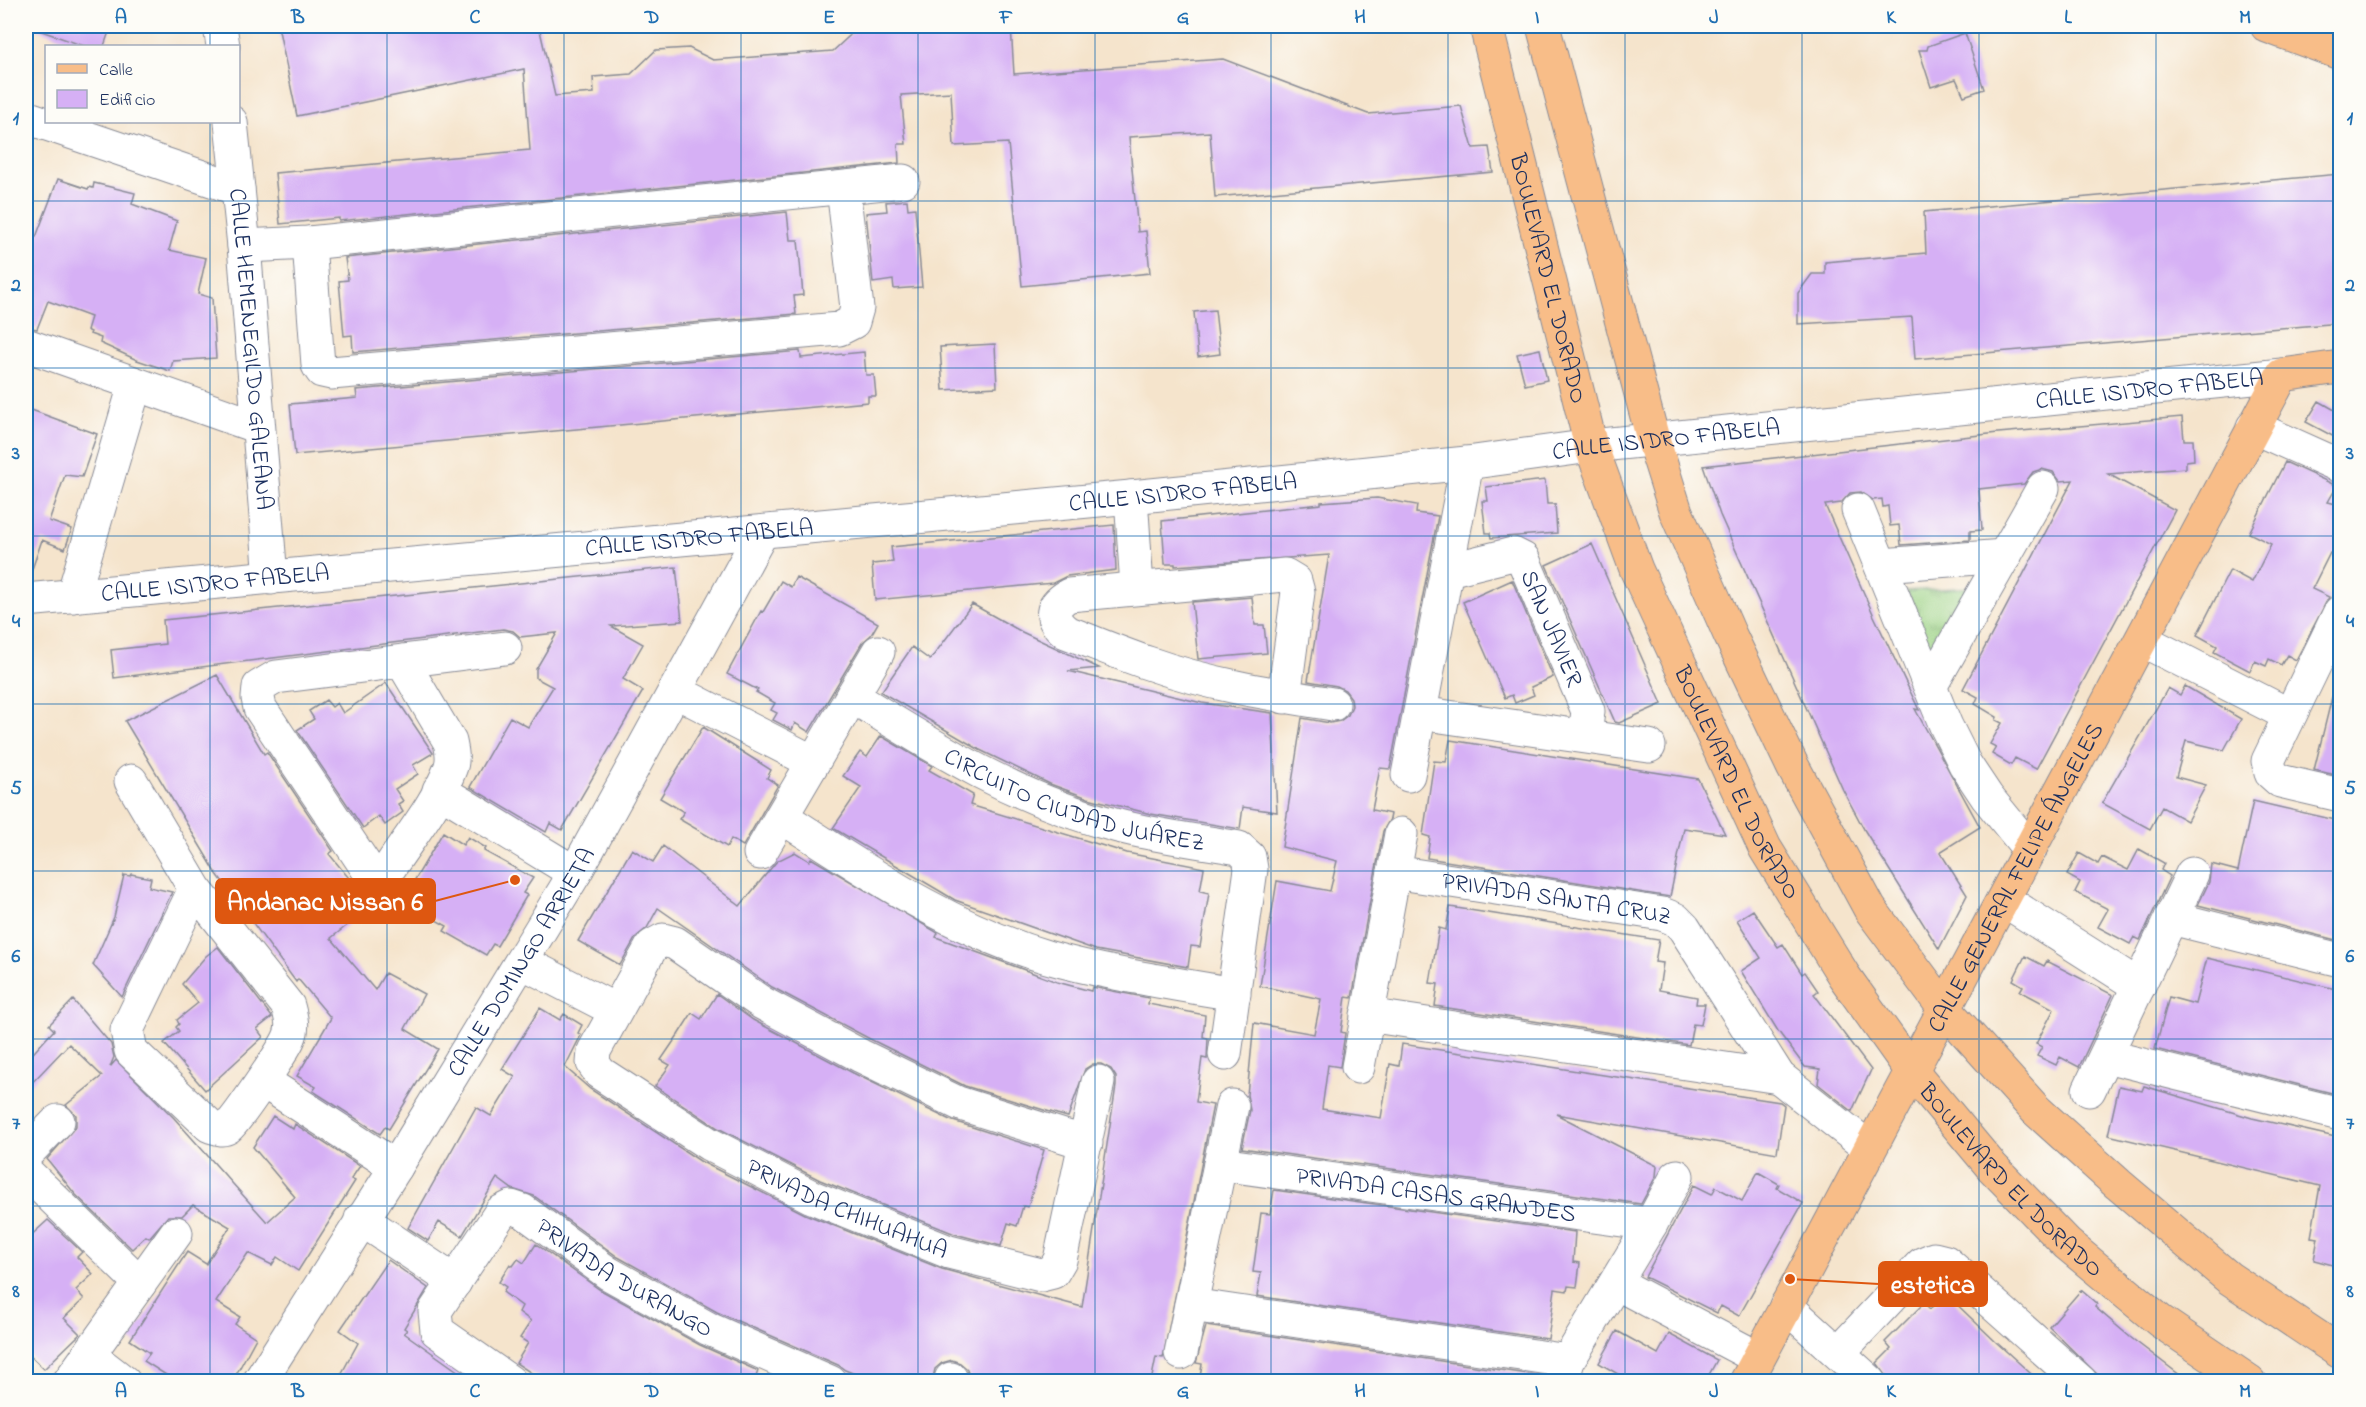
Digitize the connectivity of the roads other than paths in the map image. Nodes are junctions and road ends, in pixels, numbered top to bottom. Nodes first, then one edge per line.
1 (220, 26) edge
2 (1486, 26) edge
3 (1543, 26) edge
4 (2267, 26) edge
5 (223, 45) edge
6 (2340, 53) edge
7 (26, 117) edge
8 (231, 123) edge
9 (903, 181) dead end
10 (843, 188) junction
11 (238, 189) junction
12 (309, 243) junction
13 (244, 246) junction
14 (26, 345) edge
15 (2340, 367) edge
16 (2282, 375) junction
17 (135, 385) junction
18 (258, 427) junction
19 (2253, 427) junction
20 (1653, 439) junction
21 (1591, 446) junction
22 (1467, 463) junction
23 (2340, 466) edge
24 (2043, 488) dead end
25 (1131, 497) junction
26 (1857, 510) dead end
27 (762, 532) junction
28 (2005, 556) junction
29 (1881, 565) junction
30 (1448, 570) junction
31 (272, 578) junction
32 (1137, 587) junction
33 (73, 596) junction
34 (26, 600) edge
35 (2337, 630) edge
36 (2142, 640) junction
37 (505, 648) dead end
38 (878, 652) dead end
39 (402, 662) junction
40 (1931, 685) junction
41 (675, 691) junction
42 (852, 696) junction
43 (1284, 697) junction
44 (1333, 704) dead end
45 (1420, 713) junction
46 (2289, 715) junction
47 (1585, 736) junction
48 (1649, 746) dead end
49 (813, 762) junction
50 (1408, 775) dead end
51 (131, 781) dead end
52 (439, 790) junction
53 (2340, 795) edge
54 (782, 817) junction
55 (1401, 834) dead end
56 (2030, 850) junction
57 (760, 853) dead end
58 (1394, 872) junction
59 (575, 873) junction
60 (2192, 874) dead end
61 (195, 889) junction
62 (2004, 900) junction
63 (2171, 918) junction
64 (2340, 960) edge
65 (522, 962) junction
66 (2139, 986) junction
67 (1234, 993) junction
68 (1944, 1008) junction
69 (615, 1010) junction
70 (1367, 1014) junction
71 (1225, 1054) dead end
72 (2106, 1056) junction
73 (1358, 1066) dead end
74 (1911, 1070) junction
75 (1779, 1077) junction
76 (262, 1081) junction
77 (1098, 1082) dead end
78 (2090, 1090) dead end
79 (1232, 1106) dead end
80 (2340, 1114) edge
81 (58, 1121) dead end
82 (1086, 1143) junction
83 (1869, 1148) junction
84 (26, 1154) edge
85 (1220, 1164) junction
86 (396, 1167) junction
87 (26, 1172) edge
88 (1677, 1176) dead end
89 (362, 1219) junction
90 (1651, 1224) junction
91 (176, 1233) dead end
92 (455, 1282) junction
93 (140, 1283) junction
94 (1616, 1283) junction
95 (1191, 1305) junction
96 (1786, 1306) junction
97 (1839, 1352) junction
98 (1181, 1353) dead end
99 (2340, 1353) edge
100 (89, 1355) junction
101 (1752, 1370) edge
102 (1565, 1371) edge
103 (69, 1382) edge
104 (124, 1382) edge
105 (259, 1382) edge
106 (510, 1382) edge
107 (830, 1382) edge
108 (1870, 1382) edge
109 (2081, 1382) edge
110 (2250, 1382) edge

1 - 5 street
2 - 21 main road, BOULEVARD EL DORADO
3 - 20 main road
4 - 6 main road
7 - 11 street
8 - 11 street, CALLE HEMENEGILDO GALEANA
9 - 10 street
10 - 12 street
10 - 12 street
11 - 13 street, CALLE HEMENEGILDO GALEANA
12 - 13 street
13 - 18 street, CALLE HEMENEGILDO GALEANA
14 - 17 street
15 - 16 main road, CALLE ISIDRO FABELA
16 - 19 main road, CALLE GENERAL FELIPE ÁNGELES
16 - 20 street, CALLE ISIDRO FABELA
17 - 18 street
17 - 33 street
18 - 31 street, CALLE HEMENEGILDO GALEANA
19 - 23 street
19 - 36 main road, CALLE GENERAL FELIPE ÁNGELES
20 - 21 street, CALLE ISIDRO FABELA
20 - 68 main road
21 - 22 street, CALLE ISIDRO FABELA
21 - 74 main road, BOULEVARD EL DORADO
22 - 25 street, CALLE ISIDRO FABELA
22 - 30 street
24 - 28 street
25 - 27 street, CALLE ISIDRO FABELA
25 - 32 street
26 - 29 street
27 - 31 street, CALLE ISIDRO FABELA
27 - 41 street, CALLE DOMINGO ARRIETA
28 - 29 street
28 - 40 street
29 - 40 street
30 - 45 street
30 - 47 street, SAN JAVIER
31 - 33 street, CALLE ISIDRO FABELA
32 - 43 street
32 - 43 street
33 - 34 street, CALLE ISIDRO FABELA
35 - 46 street
36 - 46 street
36 - 56 main road, CALLE GENERAL FELIPE ÁNGELES
37 - 39 street
38 - 42 street
39 - 52 street
39 - 52 street
40 - 56 street
41 - 49 street
41 - 59 street, CALLE DOMINGO ARRIETA
42 - 49 street
42 - 67 street, CIRCUITO CIUDAD JUÁREZ
43 - 44 street
45 - 47 street
45 - 50 street
46 - 53 street
47 - 48 street
49 - 54 street
51 - 61 street
52 - 59 street
54 - 57 street
54 - 67 street
55 - 58 street
56 - 62 main road, CALLE GENERAL FELIPE ÁNGELES
58 - 70 street
58 - 75 street, PRIVADA SANTA CRUZ
59 - 65 street, CALLE DOMINGO ARRIETA
60 - 63 street
61 - 76 street
61 - 76 street
62 - 66 street
62 - 68 main road, CALLE GENERAL FELIPE ÁNGELES
63 - 64 street
63 - 66 street
65 - 69 street
65 - 86 street, CALLE DOMINGO ARRIETA
66 - 72 street
67 - 71 street, CIRCUITO CIUDAD JUÁREZ
68 - 74 main road, CALLE GENERAL FELIPE ÁNGELES
68 - 99 main road
69 - 82 street, PRIVADA CHIHUAHUA
69 - 82 street, PRIVADA CHIHUAHUA
70 - 73 street
70 - 75 street, PRIVADA SANTA CRUZ
72 - 78 street
72 - 80 street
74 - 83 main road, CALLE GENERAL FELIPE ÁNGELES
74 - 110 main road, BOULEVARD EL DORADO
75 - 83 street, PRIVADA SANTA CRUZ
76 - 86 street
77 - 82 street, PRIVADA CHIHUAHUA
79 - 85 street
81 - 84 street
83 - 96 main road, CALLE GENERAL FELIPE ÁNGELES
85 - 90 street, PRIVADA CASAS GRANDES
85 - 95 street
86 - 89 street, CALLE DOMINGO ARRIETA
87 - 93 street
88 - 90 street
89 - 92 street
89 - 105 street, CALLE DOMINGO ARRIETA
90 - 94 street
91 - 93 street
92 - 106 street, PRIVADA DURANGO
92 - 107 street, PRIVADA DURANGO
93 - 100 street
94 - 101 street
94 - 102 street
95 - 98 street
95 - 102 street
96 - 97 street
96 - 101 main road, CALLE GENERAL FELIPE ÁNGELES
97 - 108 street
97 - 109 street
100 - 103 street
100 - 104 street

